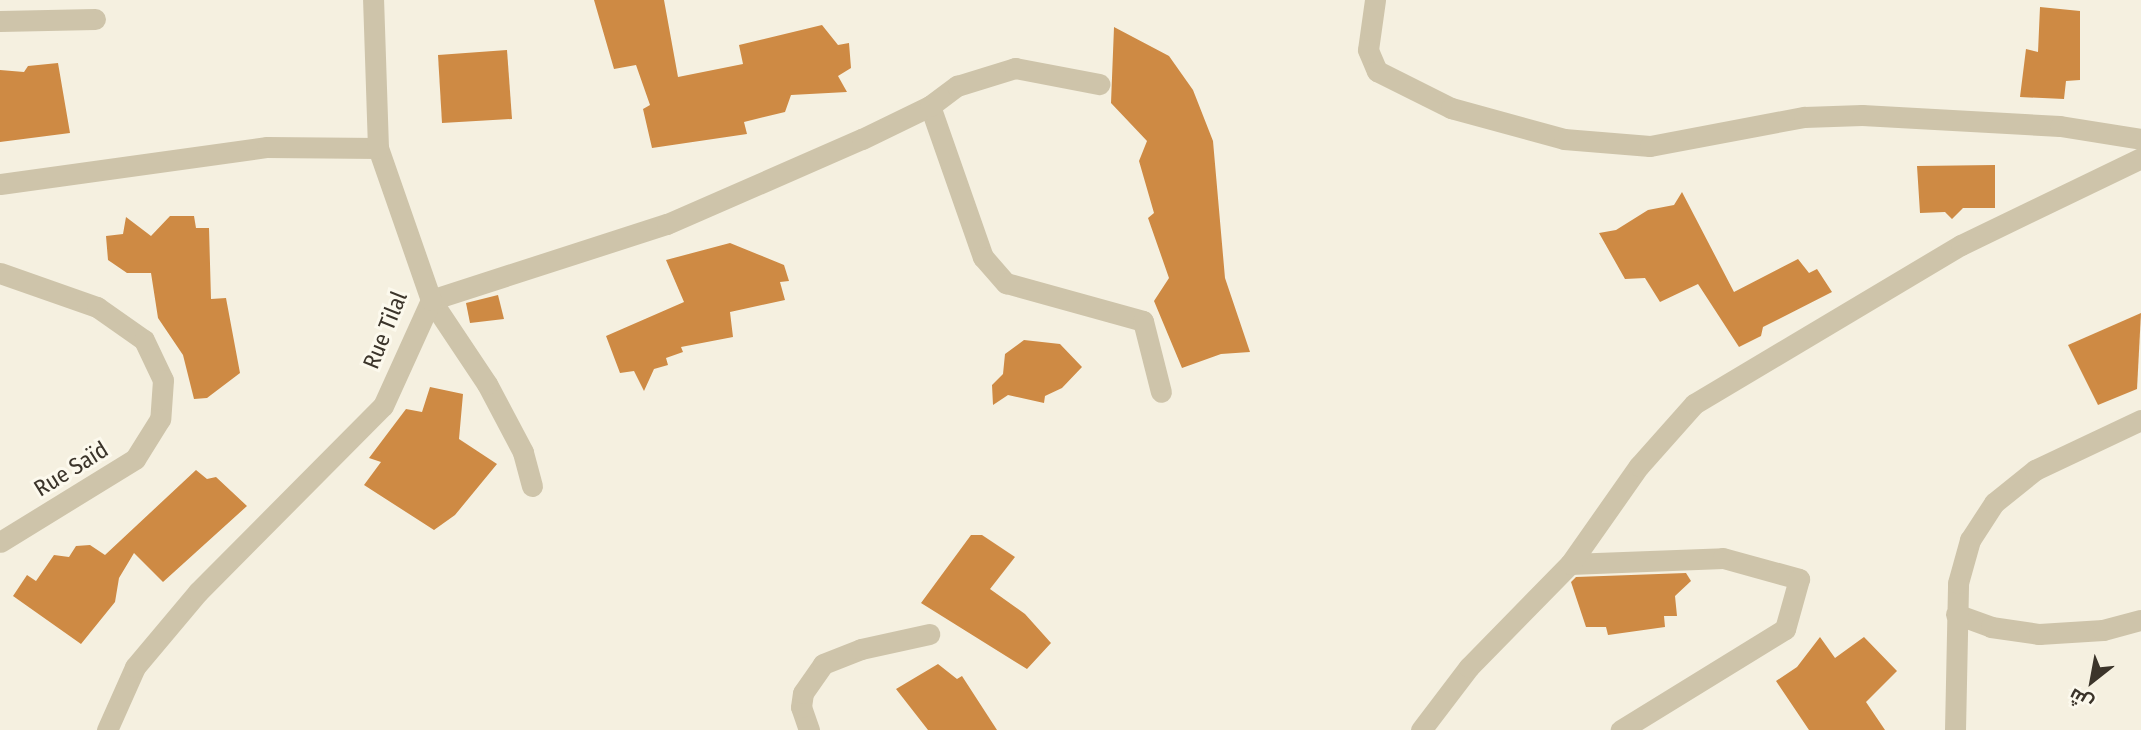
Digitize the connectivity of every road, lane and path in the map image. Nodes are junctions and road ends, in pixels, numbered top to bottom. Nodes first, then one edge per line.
1 (373, 0) edge
2 (1375, 0) edge
3 (95, 19) dead end
4 (0, 22) edge
5 (1098, 84) dead end
6 (930, 106) junction
7 (2141, 139) edge
8 (378, 148) junction
9 (2141, 159) edge
10 (0, 184) edge
11 (0, 273) edge
12 (431, 300) junction
13 (1161, 392) dead end
14 (2141, 420) edge
15 (532, 486) dead end
16 (0, 542) edge
17 (1570, 564) junction
18 (1956, 614) junction
19 (2141, 620) edge
20 (929, 634) dead end
21 (107, 730) edge
22 (809, 730) edge
23 (1421, 730) edge
24 (1621, 730) edge
25 (1955, 730) edge

1 - 8 street, Rue Tilal
2 - 7 street
3 - 4 street
5 - 6 street
6 - 12 street
6 - 13 street
8 - 10 street
8 - 12 street, Rue Tilal
9 - 17 street
11 - 16 street, Rue Saïd
12 - 15 street
12 - 21 street, Rue Tilal
14 - 18 street
17 - 23 street
17 - 24 street
18 - 19 street
18 - 25 street
20 - 22 street

